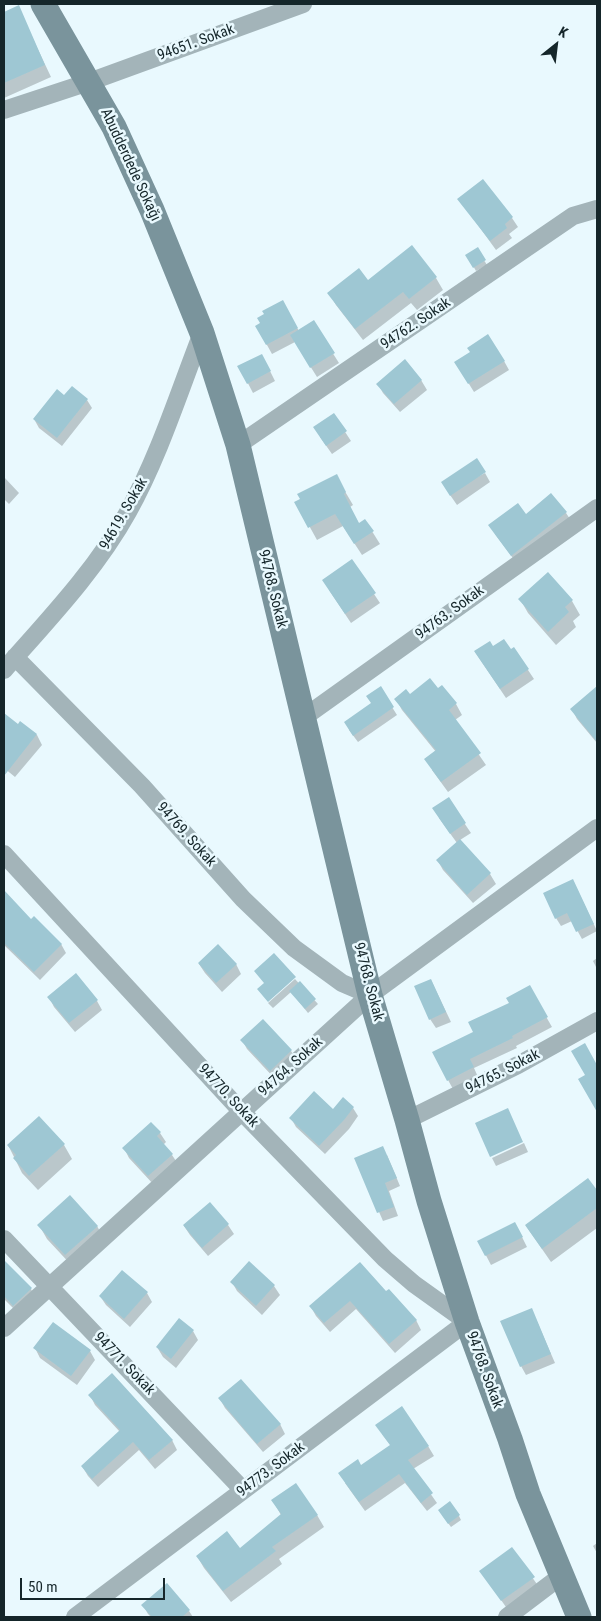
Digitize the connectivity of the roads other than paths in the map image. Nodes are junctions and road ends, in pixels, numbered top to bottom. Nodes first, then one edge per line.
1 (43, 4) edge
2 (303, 4) edge
3 (89, 82) junction
4 (4, 110) edge
5 (597, 209) edge
6 (202, 333) junction
7 (238, 445) junction
8 (597, 508) edge
9 (10, 663) edge
10 (303, 718) junction
11 (597, 828) edge
12 (4, 854) edge
13 (370, 995) junction
14 (597, 1021) edge
15 (242, 1112) junction
16 (408, 1120) junction
17 (4, 1239) edge
18 (50, 1286) junction
19 (467, 1322) junction
20 (4, 1328) edge
21 (243, 1490) junction
22 (562, 1576) junction
23 (75, 1617) edge
24 (507, 1617) edge
25 (579, 1617) edge

1 - 3 street, Abudderdede Sokağı
2 - 3 street, 94651. Sokak
3 - 4 street, 94651. Sokak
3 - 6 street, Abudderdede Sokağı
5 - 7 street, 94762. Sokak
6 - 7 street, 94768. Sokak
6 - 9 street, 94619. Sokak
7 - 10 street, 94768. Sokak
8 - 10 street, 94763. Sokak
9 - 13 street, 94769. Sokak
10 - 13 street, 94768. Sokak
11 - 13 street, 94764. Sokak
12 - 15 street, 94770. Sokak
13 - 15 street, 94764. Sokak
13 - 16 street, 94768. Sokak
14 - 16 street, 94765. Sokak
15 - 18 street, 94764. Sokak
15 - 19 street, 94770. Sokak
16 - 19 street, 94768. Sokak
17 - 18 street, 94771. Sokak
18 - 20 street, 94764. Sokak
18 - 21 street, 94771. Sokak
19 - 21 street, 94773. Sokak
19 - 22 street, 94768. Sokak
21 - 23 street, 94773. Sokak
22 - 24 street
22 - 25 street, 94768. Sokak

